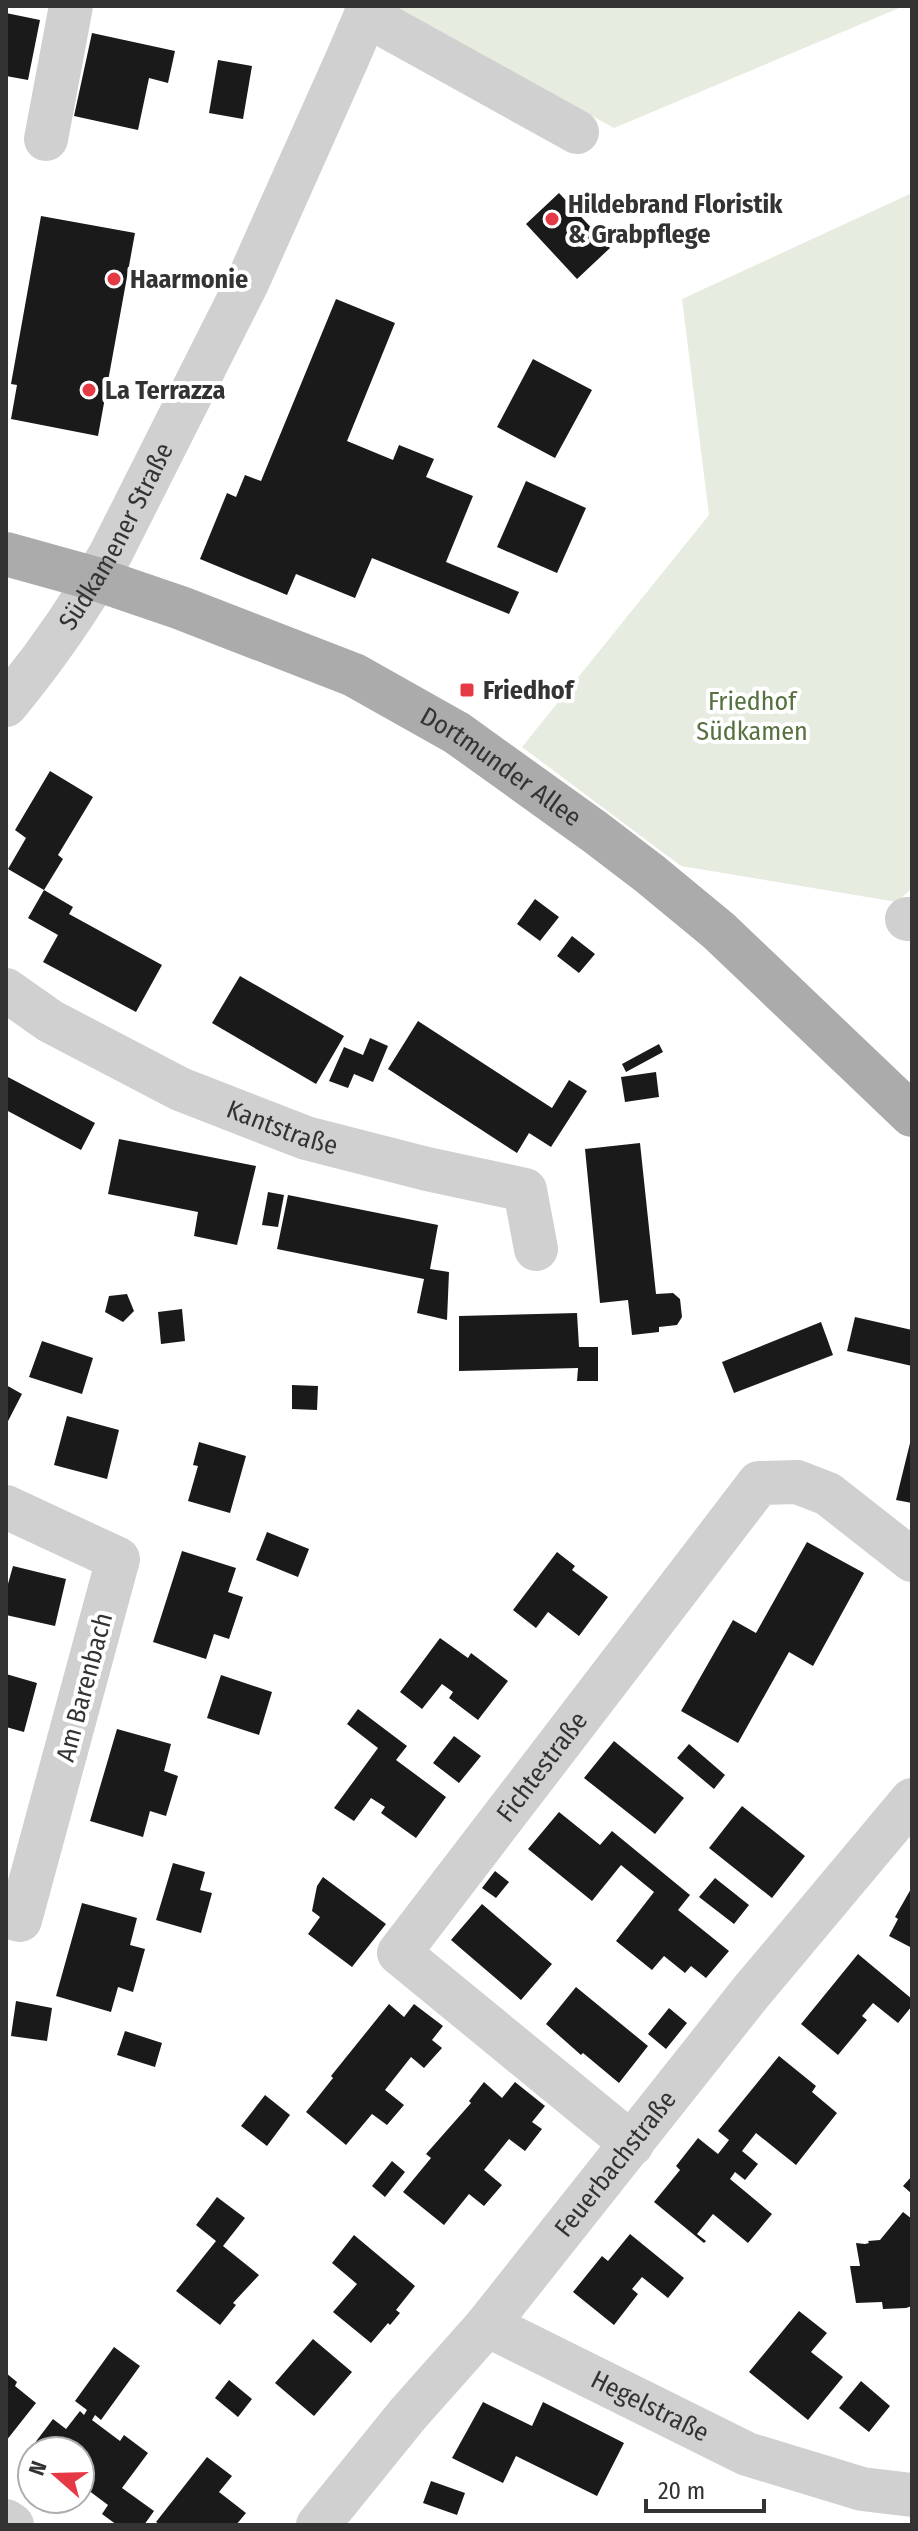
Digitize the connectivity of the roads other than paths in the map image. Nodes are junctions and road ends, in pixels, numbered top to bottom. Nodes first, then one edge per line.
1 (71, 6) edge
2 (366, 11) edge
3 (577, 132) dead end
4 (46, 139) dead end
5 (6, 554) edge
6 (96, 579) junction
7 (6, 705) edge
8 (6, 990) edge
9 (912, 1115) edge
10 (536, 1249) dead end
11 (6, 1507) edge
12 (912, 1560) edge
13 (912, 1800) edge
14 (6, 1916) edge
15 (632, 2144) junction
16 (487, 2325) junction
17 (912, 2495) edge
18 (6, 2521) edge
19 (12, 2525) edge
20 (318, 2525) edge

1 - 4 street
2 - 3 street
2 - 6 street, Südkamener Straße
5 - 6 main road, Dortmunder Allee
6 - 7 street, Südkamener Straße
6 - 9 main road, Dortmunder Allee
8 - 10 street, Kantstraße
11 - 14 street, Am Barenbach
12 - 15 street, Fichtestraße
13 - 15 street, Feuerbachstraße
15 - 16 street, Feuerbachstraße
16 - 17 street, Hegelstraße
16 - 20 street, Feuerbachstraße
18 - 19 street

